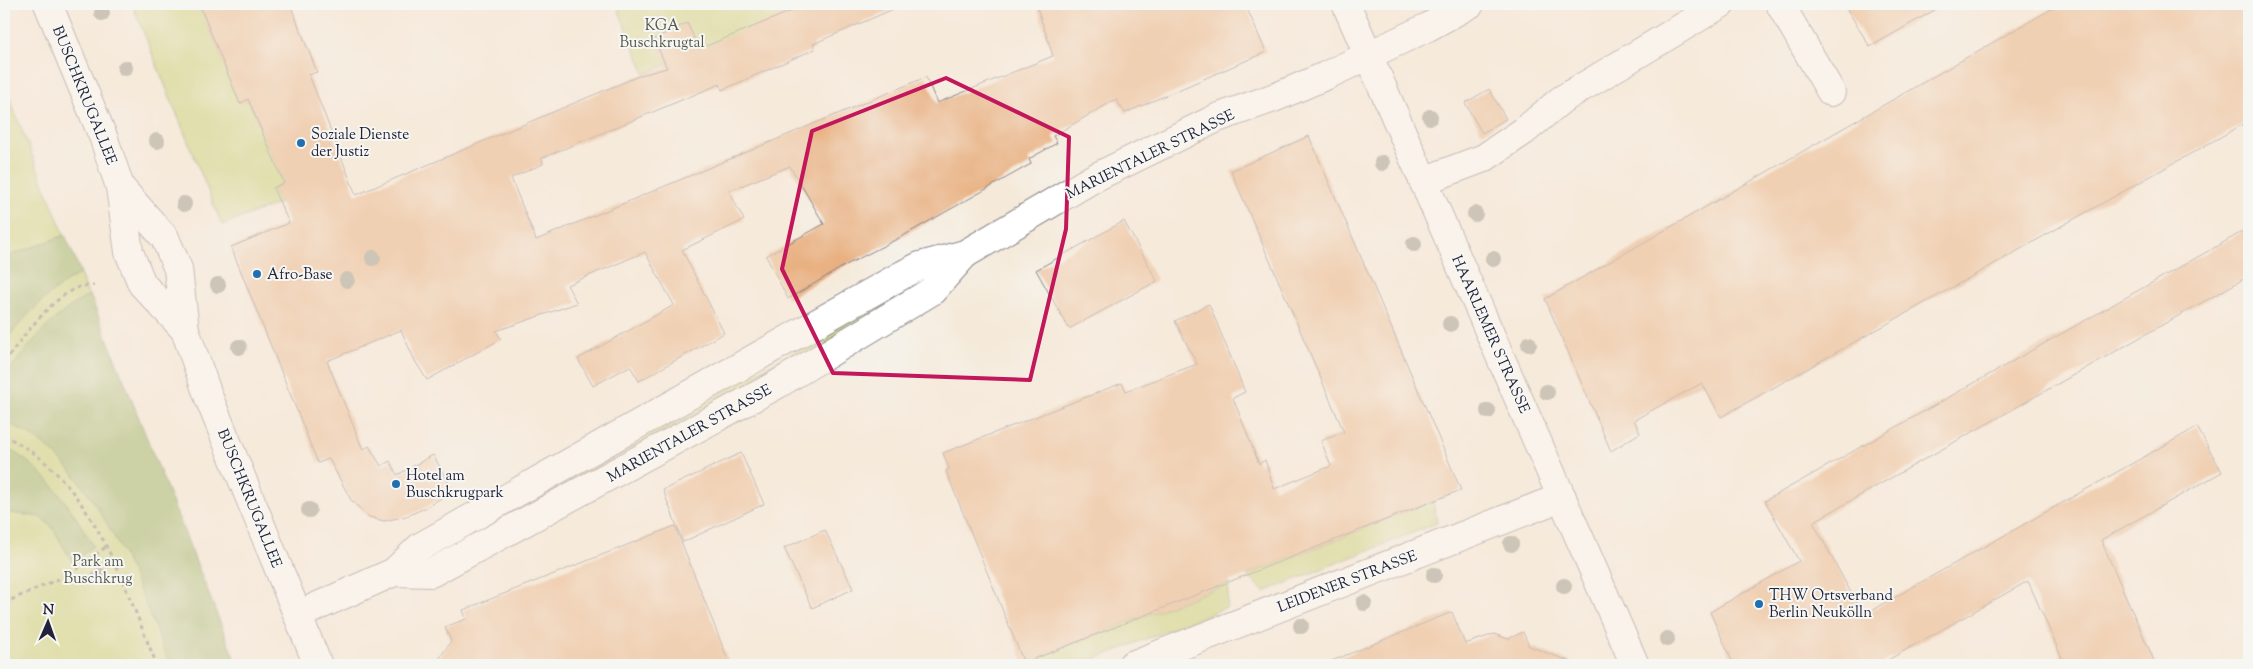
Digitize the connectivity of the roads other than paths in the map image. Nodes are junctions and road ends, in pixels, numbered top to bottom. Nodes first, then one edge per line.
1 (48, 4) edge
2 (1346, 4) edge
3 (1470, 4) edge
4 (1721, 4) edge
5 (1780, 4) edge
6 (1368, 54) junction
7 (1831, 92) dead end
8 (1423, 181) junction
9 (120, 187) junction
10 (185, 330) junction
11 (1562, 497) junction
12 (298, 615) junction
13 (318, 665) edge
14 (1132, 665) edge
15 (1635, 665) edge

1 - 9 street, BUSCHKRUGALLEE
2 - 6 street, HAARLEMER STRASSE
3 - 6 street, MARIENTALER STRASSE
4 - 8 street
5 - 7 street
6 - 8 street, HAARLEMER STRASSE
6 - 12 street, MARIENTALER STRASSE
8 - 11 street, HAARLEMER STRASSE
9 - 10 street, BUSCHKRUGALLEE
9 - 10 street, BUSCHKRUGALLEE
10 - 12 street, BUSCHKRUGALLEE
11 - 14 street, LEIDENER STRASSE
11 - 15 street, HAARLEMER STRASSE
12 - 13 street, BUSCHKRUGALLEE

